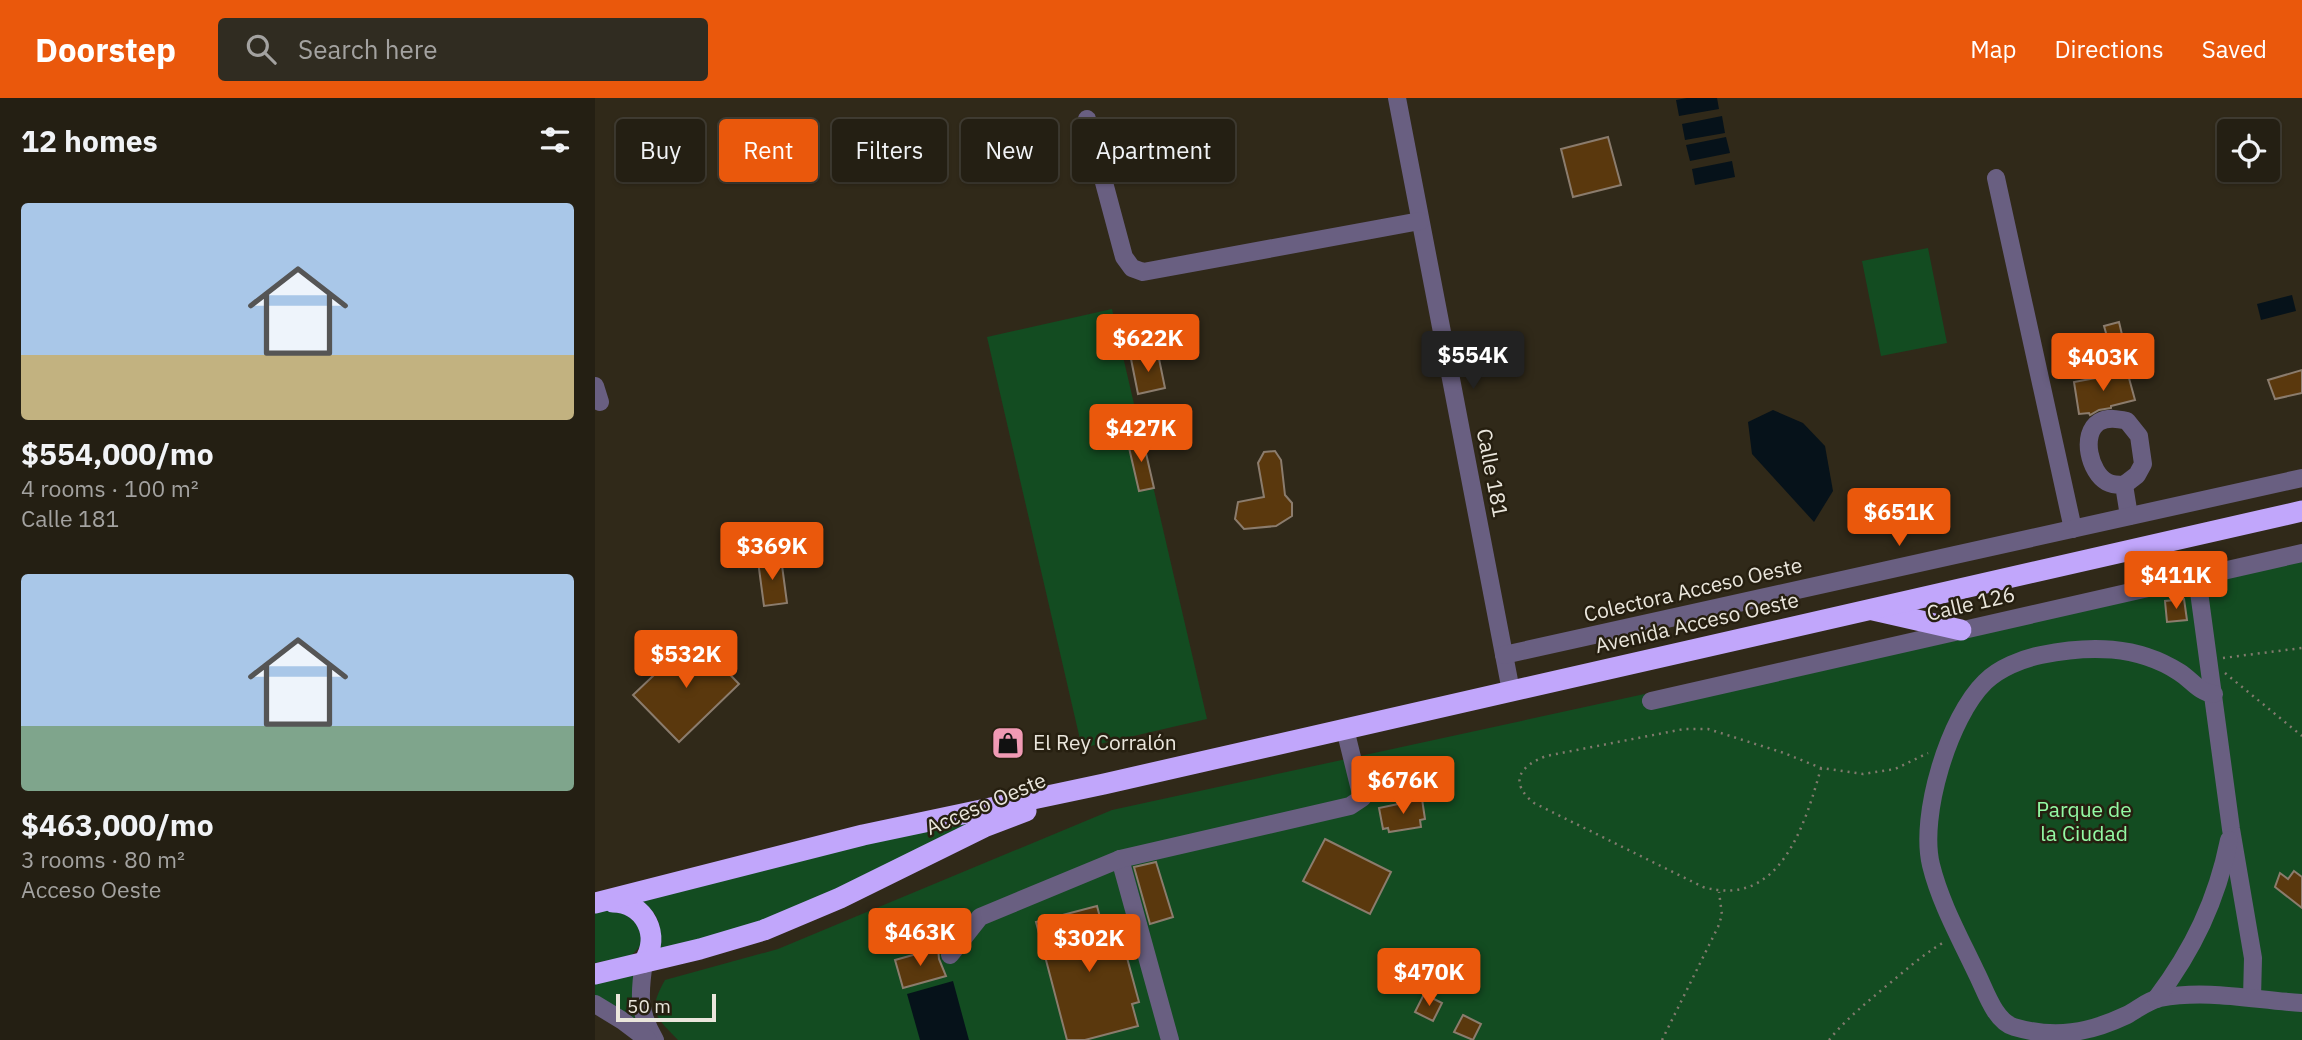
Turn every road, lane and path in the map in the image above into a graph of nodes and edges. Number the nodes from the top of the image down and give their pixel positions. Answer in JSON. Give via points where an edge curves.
{"nodes":[{"id":1,"x":1397,"y":98,"type":"edge"},
{"id":2,"x":1996,"y":178,"type":"dead end"},
{"id":3,"x":1104,"y":182,"type":"edge"},
{"id":4,"x":1420,"y":221,"type":"junction"},
{"id":5,"x":2302,"y":478,"type":"edge"},
{"id":6,"x":2124,"y":485,"type":"dead end"},
{"id":7,"x":2302,"y":511,"type":"edge"},
{"id":8,"x":2129,"y":516,"type":"junction"},
{"id":9,"x":2073,"y":529,"type":"junction"},
{"id":10,"x":2302,"y":553,"type":"edge"},
{"id":11,"x":2197,"y":577,"type":"junction"},
{"id":12,"x":1868,"y":609,"type":"junction"},
{"id":13,"x":1961,"y":629,"type":"junction"},
{"id":14,"x":2302,"y":648,"type":"edge"},
{"id":15,"x":1504,"y":655,"type":"junction"},
{"id":16,"x":2209,"y":660,"type":"junction"},
{"id":17,"x":1511,"y":691,"type":"junction"},
{"id":18,"x":2214,"y":694,"type":"junction"},
{"id":19,"x":1651,"y":701,"type":"dead end"},
{"id":20,"x":1345,"y":729,"type":"junction"},
{"id":21,"x":2302,"y":736,"type":"edge"},
{"id":22,"x":1950,"y":742,"type":"junction"},
{"id":23,"x":1821,"y":768,"type":"junction"},
{"id":24,"x":1104,"y":783,"type":"junction"},
{"id":25,"x":2231,"y":829,"type":"junction"},
{"id":26,"x":1120,"y":859,"type":"junction"},
{"id":27,"x":1719,"y":892,"type":"junction"},
{"id":28,"x":601,"y":903,"type":"edge"},
{"id":29,"x":1958,"y":935,"type":"junction"},
{"id":30,"x":950,"y":955,"type":"dead end"},
{"id":31,"x":644,"y":962,"type":"junction"},
{"id":32,"x":595,"y":974,"type":"edge"},
{"id":33,"x":2252,"y":998,"type":"junction"},
{"id":34,"x":2156,"y":999,"type":"junction"},
{"id":35,"x":2302,"y":1003,"type":"edge"},
{"id":36,"x":595,"y":1004,"type":"edge"},
{"id":37,"x":2302,"y":1015,"type":"edge"},
{"id":38,"x":648,"y":1040,"type":"edge"},
{"id":39,"x":655,"y":1040,"type":"edge"},
{"id":40,"x":1170,"y":1040,"type":"edge"},
{"id":41,"x":1662,"y":1040,"type":"edge"},
{"id":42,"x":1829,"y":1040,"type":"edge"}],
"edges":[{"from":1,"to":4,"type":"street","name":"Calle 181"},
{"from":2,"to":9,"type":"street"},
{"from":3,"to":4,"type":"street","via":[[1124,257],[1132,268],[1143,272]]},
{"from":4,"to":15,"type":"street","name":"Calle 181"},
{"from":5,"to":8,"type":"street","name":"Colectora Acceso Oeste"},
{"from":6,"to":8,"type":"street"},
{"from":7,"to":12,"type":"highway","name":"Avenida Acceso Oeste"},
{"from":8,"to":9,"type":"street","name":"Colectora Acceso Oeste"},
{"from":9,"to":15,"type":"street","name":"Colectora Acceso Oeste"},
{"from":10,"to":11,"type":"street","name":"Calle 126"},
{"from":11,"to":13,"type":"street","name":"Calle 126"},
{"from":11,"to":16,"type":"street"},
{"from":12,"to":13,"type":"highway"},
{"from":12,"to":17,"type":"highway","name":"Avenida Acceso Oeste"},
{"from":13,"to":19,"type":"street","name":"Calle 126"},
{"from":14,"to":16,"type":"path"},
{"from":15,"to":17,"type":"street","name":"Calle 181"},
{"from":16,"to":18,"type":"street"},
{"from":16,"to":21,"type":"path"},
{"from":17,"to":20,"type":"highway","name":"Avenida Acceso Oeste"},
{"from":18,"to":22,"type":"street","via":[[2133,651],[2097,648],[2042,655],[1987,679],[1967,705]]},
{"from":18,"to":25,"type":"street"},
{"from":20,"to":24,"type":"highway","name":"Avenida Acceso Oeste"},
{"from":20,"to":26,"type":"street","via":[[1361,799],[1350,806]]},
{"from":22,"to":23,"type":"path","via":[[1895,769],[1863,774]]},
{"from":22,"to":29,"type":"street","via":[[1930,805],[1929,850],[1936,883]]},
{"from":23,"to":27,"type":"path","via":[[1807,818],[1781,862],[1754,885]]},
{"from":23,"to":27,"type":"path","via":[[1708,729],[1684,729],[1546,756],[1522,770],[1519,783],[1524,796],[1534,803]]},
{"from":24,"to":28,"type":"highway","name":"Acceso Oeste","via":[[863,835]]},
{"from":24,"to":31,"type":"highway","name":"Acceso Oeste","via":[[984,827],[764,930]]},
{"from":25,"to":33,"type":"street","via":[[2253,958]]},
{"from":25,"to":34,"type":"street","via":[[2213,902],[2179,969]]},
{"from":26,"to":30,"type":"street","via":[[980,917]]},
{"from":26,"to":40,"type":"street"},
{"from":27,"to":41,"type":"path","via":[[1722,915],[1718,927]]},
{"from":28,"to":31,"type":"highway","via":[[624,903],[644,916],[652,939]]},
{"from":29,"to":34,"type":"street","via":[[1996,1012],[2012,1026],[2071,1034],[2101,1027]]},
{"from":29,"to":42,"type":"path","via":[[1928,951]]},
{"from":31,"to":32,"type":"highway","name":"Acceso Oeste"},
{"from":31,"to":39,"type":"street","via":[[641,1008]]},
{"from":33,"to":34,"type":"street","via":[[2204,994]]},
{"from":33,"to":35,"type":"street"},
{"from":33,"to":37,"type":"street"},
{"from":36,"to":38,"type":"street"}]}
